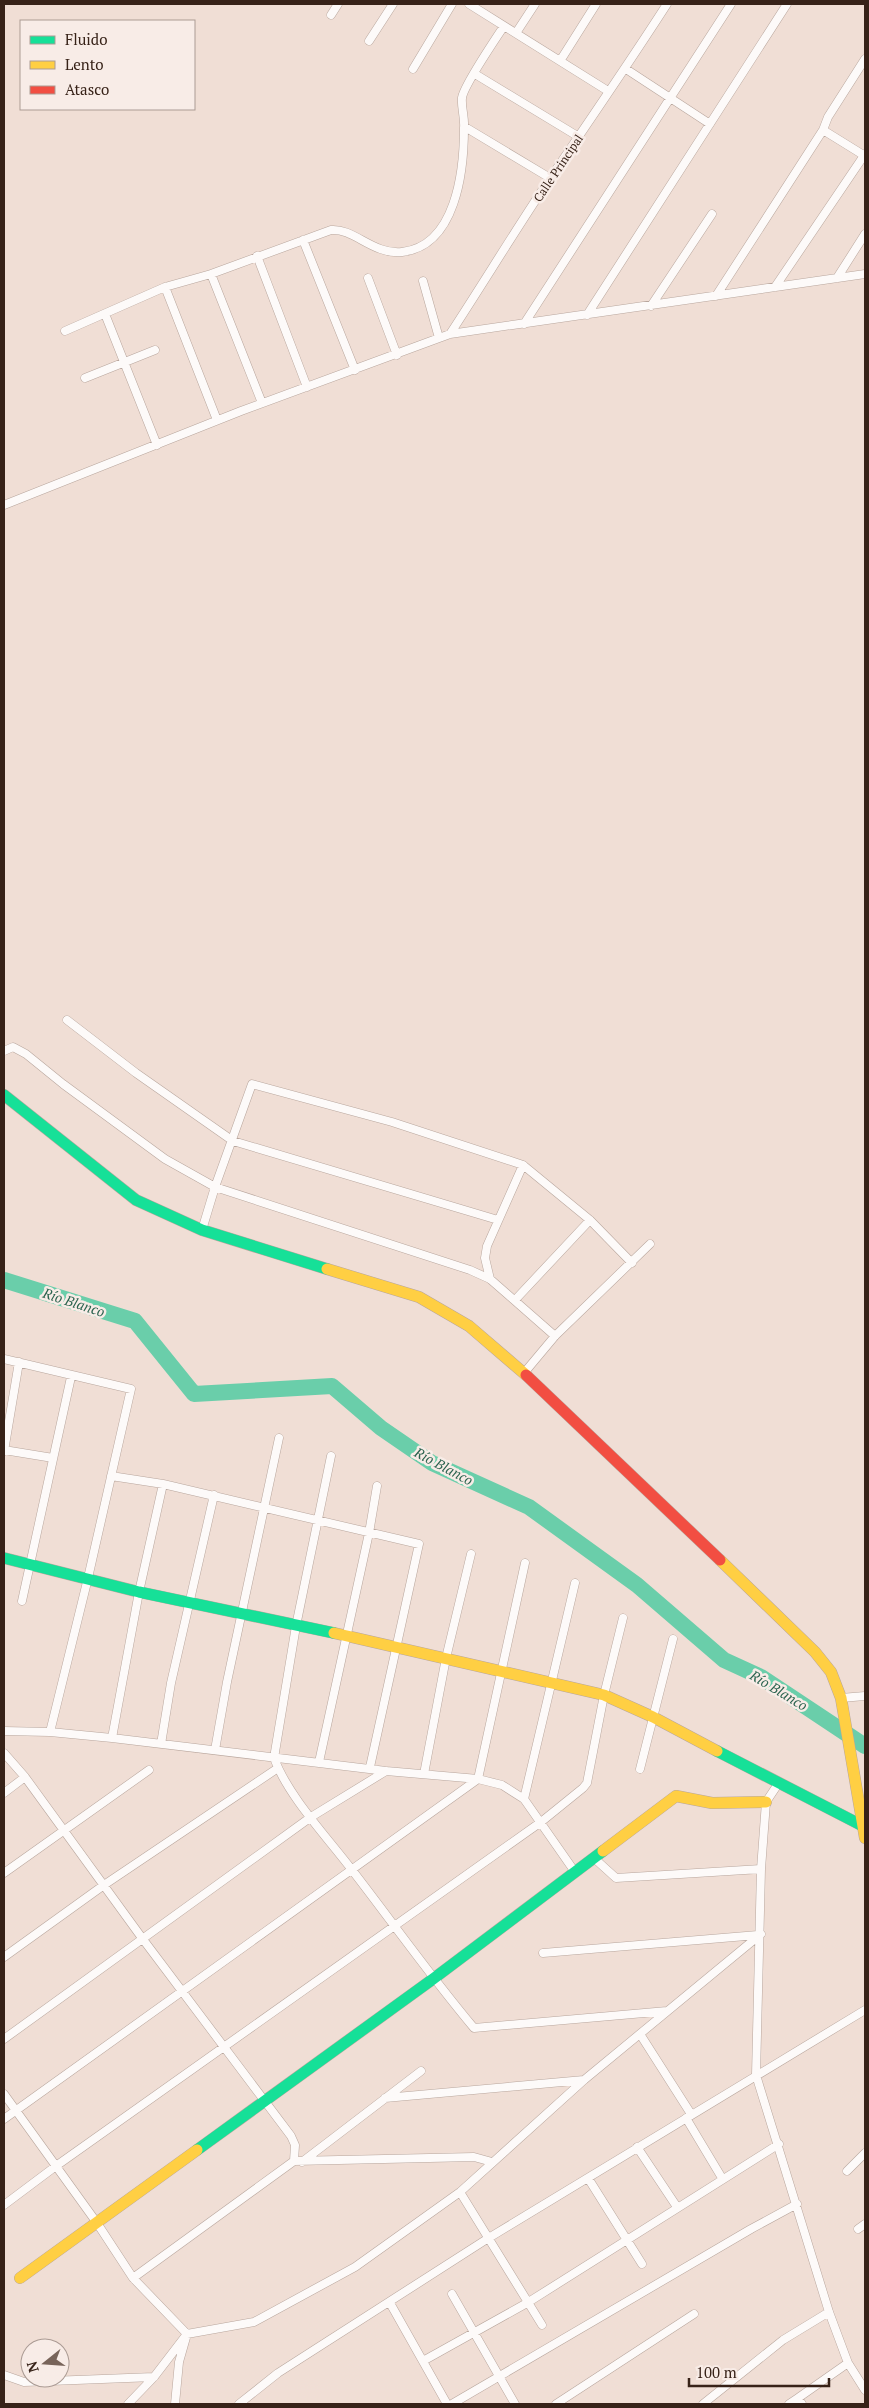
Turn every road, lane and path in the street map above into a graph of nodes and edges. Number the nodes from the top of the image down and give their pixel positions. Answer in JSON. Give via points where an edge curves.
{"nodes":[{"id":1,"x":338,"y":4,"type":"edge"},
{"id":2,"x":393,"y":4,"type":"edge"},
{"id":3,"x":452,"y":4,"type":"edge"},
{"id":4,"x":469,"y":4,"type":"edge"},
{"id":5,"x":535,"y":4,"type":"edge"},
{"id":6,"x":596,"y":4,"type":"edge"},
{"id":7,"x":666,"y":4,"type":"edge"},
{"id":8,"x":731,"y":4,"type":"edge"},
{"id":9,"x":787,"y":4,"type":"edge"},
{"id":10,"x":480,"y":7,"type":"edge"},
{"id":11,"x":331,"y":15,"type":"dead end"},
{"id":12,"x":504,"y":26,"type":"junction"},
{"id":13,"x":516,"y":33,"type":"junction"},
{"id":14,"x":368,"y":41,"type":"dead end"},
{"id":15,"x":865,"y":59,"type":"edge"},
{"id":16,"x":560,"y":61,"type":"junction"},
{"id":17,"x":626,"y":69,"type":"junction"},
{"id":18,"x":413,"y":70,"type":"dead end"},
{"id":19,"x":475,"y":74,"type":"junction"},
{"id":20,"x":608,"y":91,"type":"junction"},
{"id":21,"x":671,"y":98,"type":"junction"},
{"id":22,"x":710,"y":124,"type":"junction"},
{"id":23,"x":464,"y":127,"type":"junction"},
{"id":24,"x":823,"y":130,"type":"junction"},
{"id":25,"x":579,"y":137,"type":"junction"},
{"id":26,"x":865,"y":155,"type":"edge"},
{"id":27,"x":550,"y":178,"type":"junction"},
{"id":28,"x":712,"y":214,"type":"dead end"},
{"id":29,"x":865,"y":234,"type":"edge"},
{"id":30,"x":303,"y":240,"type":"junction"},
{"id":31,"x":256,"y":256,"type":"junction"},
{"id":32,"x":211,"y":274,"type":"junction"},
{"id":33,"x":865,"y":274,"type":"edge"},
{"id":34,"x":368,"y":278,"type":"dead end"},
{"id":35,"x":837,"y":278,"type":"junction"},
{"id":36,"x":423,"y":281,"type":"dead end"},
{"id":37,"x":165,"y":287,"type":"junction"},
{"id":38,"x":775,"y":288,"type":"junction"},
{"id":39,"x":716,"y":296,"type":"junction"},
{"id":40,"x":651,"y":306,"type":"junction"},
{"id":41,"x":105,"y":314,"type":"junction"},
{"id":42,"x":587,"y":315,"type":"junction"},
{"id":43,"x":524,"y":324,"type":"junction"},
{"id":44,"x":65,"y":331,"type":"dead end"},
{"id":45,"x":450,"y":334,"type":"junction"},
{"id":46,"x":439,"y":338,"type":"junction"},
{"id":47,"x":155,"y":350,"type":"dead end"},
{"id":48,"x":398,"y":355,"type":"junction"},
{"id":49,"x":124,"y":363,"type":"junction"},
{"id":50,"x":355,"y":370,"type":"junction"},
{"id":51,"x":85,"y":378,"type":"dead end"},
{"id":52,"x":307,"y":387,"type":"junction"},
{"id":53,"x":262,"y":403,"type":"junction"},
{"id":54,"x":217,"y":420,"type":"junction"},
{"id":55,"x":157,"y":445,"type":"junction"},
{"id":56,"x":4,"y":505,"type":"edge"},
{"id":57,"x":67,"y":1020,"type":"dead end"},
{"id":58,"x":4,"y":1051,"type":"edge"},
{"id":59,"x":4,"y":1095,"type":"edge"},
{"id":60,"x":233,"y":1141,"type":"junction"},
{"id":61,"x":524,"y":1165,"type":"junction"},
{"id":62,"x":215,"y":1186,"type":"junction"},
{"id":63,"x":498,"y":1220,"type":"junction"},
{"id":64,"x":590,"y":1220,"type":"junction"},
{"id":65,"x":202,"y":1230,"type":"junction"},
{"id":66,"x":650,"y":1244,"type":"dead end"},
{"id":67,"x":632,"y":1263,"type":"junction"},
{"id":68,"x":490,"y":1279,"type":"junction"},
{"id":69,"x":515,"y":1300,"type":"junction"},
{"id":70,"x":555,"y":1336,"type":"junction"},
{"id":71,"x":4,"y":1359,"type":"edge"},
{"id":72,"x":19,"y":1362,"type":"junction"},
{"id":73,"x":524,"y":1372,"type":"junction"},
{"id":74,"x":71,"y":1377,"type":"junction"},
{"id":75,"x":279,"y":1438,"type":"dead end"},
{"id":76,"x":4,"y":1451,"type":"edge"},
{"id":77,"x":331,"y":1456,"type":"dead end"},
{"id":78,"x":53,"y":1458,"type":"junction"},
{"id":79,"x":111,"y":1476,"type":"junction"},
{"id":80,"x":163,"y":1484,"type":"junction"},
{"id":81,"x":378,"y":1486,"type":"dead end"},
{"id":82,"x":214,"y":1495,"type":"junction"},
{"id":83,"x":265,"y":1507,"type":"junction"},
{"id":84,"x":318,"y":1521,"type":"junction"},
{"id":85,"x":370,"y":1533,"type":"junction"},
{"id":86,"x":471,"y":1554,"type":"dead end"},
{"id":87,"x":4,"y":1558,"type":"edge"},
{"id":88,"x":525,"y":1563,"type":"dead end"},
{"id":89,"x":28,"y":1565,"type":"junction"},
{"id":90,"x":88,"y":1578,"type":"junction"},
{"id":91,"x":575,"y":1583,"type":"dead end"},
{"id":92,"x":139,"y":1592,"type":"junction"},
{"id":93,"x":22,"y":1601,"type":"dead end"},
{"id":94,"x":190,"y":1603,"type":"junction"},
{"id":95,"x":241,"y":1613,"type":"junction"},
{"id":96,"x":623,"y":1618,"type":"dead end"},
{"id":97,"x":296,"y":1626,"type":"junction"},
{"id":98,"x":345,"y":1637,"type":"junction"},
{"id":99,"x":673,"y":1639,"type":"dead end"},
{"id":100,"x":395,"y":1646,"type":"junction"},
{"id":101,"x":446,"y":1658,"type":"junction"},
{"id":102,"x":500,"y":1670,"type":"junction"},
{"id":103,"x":552,"y":1682,"type":"junction"},
{"id":104,"x":604,"y":1695,"type":"junction"},
{"id":105,"x":865,"y":1696,"type":"edge"},
{"id":106,"x":841,"y":1698,"type":"junction"},
{"id":107,"x":653,"y":1717,"type":"junction"},
{"id":108,"x":4,"y":1731,"type":"edge"},
{"id":109,"x":50,"y":1732,"type":"junction"},
{"id":110,"x":112,"y":1738,"type":"junction"},
{"id":111,"x":160,"y":1744,"type":"junction"},
{"id":112,"x":215,"y":1750,"type":"junction"},
{"id":113,"x":4,"y":1754,"type":"edge"},
{"id":114,"x":274,"y":1758,"type":"junction"},
{"id":115,"x":319,"y":1762,"type":"junction"},
{"id":116,"x":370,"y":1767,"type":"junction"},
{"id":117,"x":278,"y":1768,"type":"junction"},
{"id":118,"x":640,"y":1769,"type":"dead end"},
{"id":119,"x":149,"y":1770,"type":"dead end"},
{"id":120,"x":386,"y":1771,"type":"junction"},
{"id":121,"x":424,"y":1774,"type":"junction"},
{"id":122,"x":25,"y":1777,"type":"junction"},
{"id":123,"x":478,"y":1779,"type":"junction"},
{"id":124,"x":778,"y":1784,"type":"junction"},
{"id":125,"x":4,"y":1793,"type":"edge"},
{"id":126,"x":524,"y":1798,"type":"junction"},
{"id":127,"x":766,"y":1802,"type":"junction"},
{"id":128,"x":310,"y":1817,"type":"junction"},
{"id":129,"x":541,"y":1822,"type":"junction"},
{"id":130,"x":863,"y":1826,"type":"junction"},
{"id":131,"x":64,"y":1831,"type":"junction"},
{"id":132,"x":865,"y":1838,"type":"edge"},
{"id":133,"x":595,"y":1859,"type":"junction"},
{"id":134,"x":761,"y":1869,"type":"junction"},
{"id":135,"x":353,"y":1871,"type":"junction"},
{"id":136,"x":575,"y":1872,"type":"junction"},
{"id":137,"x":4,"y":1873,"type":"edge"},
{"id":138,"x":104,"y":1885,"type":"junction"},
{"id":139,"x":394,"y":1927,"type":"junction"},
{"id":140,"x":759,"y":1934,"type":"junction"},
{"id":141,"x":142,"y":1938,"type":"junction"},
{"id":142,"x":542,"y":1953,"type":"dead end"},
{"id":143,"x":4,"y":1957,"type":"edge"},
{"id":144,"x":433,"y":1979,"type":"junction"},
{"id":145,"x":183,"y":1992,"type":"junction"},
{"id":146,"x":865,"y":2010,"type":"edge"},
{"id":147,"x":666,"y":2012,"type":"junction"},
{"id":148,"x":640,"y":2034,"type":"junction"},
{"id":149,"x":4,"y":2040,"type":"edge"},
{"id":150,"x":225,"y":2047,"type":"junction"},
{"id":151,"x":422,"y":2071,"type":"dead end"},
{"id":152,"x":756,"y":2075,"type":"junction"},
{"id":153,"x":584,"y":2080,"type":"junction"},
{"id":154,"x":4,"y":2094,"type":"edge"},
{"id":155,"x":384,"y":2098,"type":"junction"},
{"id":156,"x":265,"y":2100,"type":"junction"},
{"id":157,"x":16,"y":2110,"type":"junction"},
{"id":158,"x":689,"y":2116,"type":"junction"},
{"id":159,"x":4,"y":2119,"type":"edge"},
{"id":160,"x":779,"y":2144,"type":"junction"},
{"id":161,"x":637,"y":2147,"type":"junction"},
{"id":162,"x":865,"y":2153,"type":"edge"},
{"id":163,"x":298,"y":2161,"type":"junction"},
{"id":164,"x":492,"y":2162,"type":"junction"},
{"id":165,"x":56,"y":2166,"type":"junction"},
{"id":166,"x":847,"y":2171,"type":"dead end"},
{"id":167,"x":588,"y":2178,"type":"junction"},
{"id":168,"x":722,"y":2178,"type":"junction"},
{"id":169,"x":460,"y":2192,"type":"junction"},
{"id":170,"x":797,"y":2204,"type":"junction"},
{"id":171,"x":4,"y":2205,"type":"edge"},
{"id":172,"x":677,"y":2207,"type":"junction"},
{"id":173,"x":97,"y":2223,"type":"junction"},
{"id":174,"x":865,"y":2224,"type":"edge"},
{"id":175,"x":858,"y":2229,"type":"dead end"},
{"id":176,"x":487,"y":2239,"type":"junction"},
{"id":177,"x":626,"y":2241,"type":"junction"},
{"id":178,"x":642,"y":2264,"type":"dead end"},
{"id":179,"x":20,"y":2278,"type":"dead end"},
{"id":180,"x":133,"y":2278,"type":"junction"},
{"id":181,"x":452,"y":2294,"type":"dead end"},
{"id":182,"x":390,"y":2303,"type":"junction"},
{"id":183,"x":527,"y":2303,"type":"junction"},
{"id":184,"x":829,"y":2312,"type":"junction"},
{"id":185,"x":694,"y":2314,"type":"dead end"},
{"id":186,"x":542,"y":2325,"type":"dead end"},
{"id":187,"x":475,"y":2333,"type":"junction"},
{"id":188,"x":187,"y":2334,"type":"junction"},
{"id":189,"x":423,"y":2361,"type":"junction"},
{"id":190,"x":848,"y":2363,"type":"junction"},
{"id":191,"x":4,"y":2375,"type":"edge"},
{"id":192,"x":154,"y":2377,"type":"junction"},
{"id":193,"x":499,"y":2377,"type":"junction"},
{"id":194,"x":865,"y":2390,"type":"edge"},
{"id":195,"x":800,"y":2401,"type":"edge"},
{"id":196,"x":128,"y":2404,"type":"edge"},
{"id":197,"x":175,"y":2404,"type":"edge"},
{"id":198,"x":239,"y":2404,"type":"edge"},
{"id":199,"x":447,"y":2404,"type":"edge"},
{"id":200,"x":452,"y":2404,"type":"edge"},
{"id":201,"x":515,"y":2404,"type":"edge"},
{"id":202,"x":556,"y":2404,"type":"edge"},
{"id":203,"x":703,"y":2404,"type":"edge"},
{"id":204,"x":790,"y":2404,"type":"edge"}],
"edges":[{"from":1,"to":11,"type":"street"},
{"from":2,"to":14,"type":"street"},
{"from":3,"to":18,"type":"street"},
{"from":4,"to":10,"type":"street"},
{"from":5,"to":13,"type":"street"},
{"from":6,"to":16,"type":"street"},
{"from":7,"to":17,"type":"street","name":"Calle Principal"},
{"from":8,"to":21,"type":"street"},
{"from":9,"to":22,"type":"street"},
{"from":10,"to":12,"type":"street"},
{"from":12,"to":13,"type":"street"},
{"from":12,"to":19,"type":"street"},
{"from":13,"to":16,"type":"street"},
{"from":15,"to":24,"type":"street"},
{"from":16,"to":20,"type":"street"},
{"from":17,"to":20,"type":"street","name":"Calle Principal"},
{"from":17,"to":21,"type":"street"},
{"from":19,"to":23,"type":"street","via":[[462,97]]},
{"from":19,"to":25,"type":"street"},
{"from":20,"to":25,"type":"street","name":"Calle Principal"},
{"from":21,"to":22,"type":"street"},
{"from":21,"to":43,"type":"street"},
{"from":22,"to":42,"type":"street"},
{"from":23,"to":27,"type":"street"},
{"from":23,"to":30,"type":"street","via":[[461,169],[454,201],[445,222],[427,244],[415,250],[382,250],[361,242],[342,229]]},
{"from":24,"to":26,"type":"street"},
{"from":24,"to":39,"type":"street"},
{"from":25,"to":27,"type":"street","name":"Calle Principal"},
{"from":26,"to":38,"type":"street"},
{"from":27,"to":45,"type":"street","name":"Calle Principal"},
{"from":28,"to":40,"type":"street"},
{"from":29,"to":35,"type":"street"},
{"from":30,"to":31,"type":"street"},
{"from":30,"to":50,"type":"street"},
{"from":31,"to":32,"type":"street"},
{"from":31,"to":52,"type":"street"},
{"from":32,"to":37,"type":"street"},
{"from":32,"to":53,"type":"street"},
{"from":33,"to":35,"type":"street"},
{"from":34,"to":48,"type":"street"},
{"from":35,"to":38,"type":"street"},
{"from":36,"to":46,"type":"street"},
{"from":37,"to":41,"type":"street"},
{"from":37,"to":54,"type":"street"},
{"from":38,"to":39,"type":"street"},
{"from":39,"to":40,"type":"street"},
{"from":40,"to":42,"type":"street"},
{"from":41,"to":44,"type":"street"},
{"from":41,"to":49,"type":"street"},
{"from":42,"to":43,"type":"street"},
{"from":43,"to":45,"type":"street"},
{"from":45,"to":46,"type":"street"},
{"from":46,"to":48,"type":"street"},
{"from":47,"to":49,"type":"street"},
{"from":48,"to":50,"type":"street"},
{"from":49,"to":51,"type":"street"},
{"from":49,"to":55,"type":"street"},
{"from":50,"to":52,"type":"street"},
{"from":52,"to":53,"type":"street"},
{"from":53,"to":54,"type":"street"},
{"from":54,"to":55,"type":"street"},
{"from":55,"to":56,"type":"street"},
{"from":57,"to":60,"type":"street"},
{"from":58,"to":62,"type":"street","via":[[13,1047],[26,1054],[165,1159]]},
{"from":59,"to":65,"type":"street","via":[[136,1200]]},
{"from":60,"to":61,"type":"street","via":[[252,1084],[392,1122]]},
{"from":60,"to":62,"type":"street"},
{"from":60,"to":63,"type":"street"},
{"from":61,"to":63,"type":"street"},
{"from":61,"to":64,"type":"street"},
{"from":62,"to":65,"type":"street"},
{"from":62,"to":68,"type":"street"},
{"from":63,"to":68,"type":"street","via":[[485,1258]]},
{"from":64,"to":67,"type":"street"},
{"from":64,"to":69,"type":"street"},
{"from":65,"to":73,"type":"street","via":[[420,1296],[469,1326]]},
{"from":66,"to":67,"type":"street"},
{"from":67,"to":70,"type":"street"},
{"from":68,"to":69,"type":"street"},
{"from":69,"to":70,"type":"street"},
{"from":70,"to":73,"type":"street"},
{"from":71,"to":72,"type":"street"},
{"from":72,"to":74,"type":"street"},
{"from":72,"to":76,"type":"street"},
{"from":73,"to":106,"type":"street","via":[[815,1652],[831,1672]]},
{"from":74,"to":78,"type":"street"},
{"from":74,"to":79,"type":"street","via":[[131,1389]]},
{"from":75,"to":83,"type":"street"},
{"from":76,"to":78,"type":"street"},
{"from":77,"to":84,"type":"street"},
{"from":78,"to":89,"type":"street"},
{"from":79,"to":80,"type":"street"},
{"from":79,"to":90,"type":"street"},
{"from":80,"to":82,"type":"street"},
{"from":80,"to":92,"type":"street"},
{"from":81,"to":85,"type":"street"},
{"from":82,"to":83,"type":"street"},
{"from":82,"to":94,"type":"street"},
{"from":83,"to":84,"type":"street"},
{"from":83,"to":95,"type":"street"},
{"from":84,"to":85,"type":"street"},
{"from":84,"to":97,"type":"street"},
{"from":85,"to":98,"type":"street"},
{"from":85,"to":100,"type":"street","via":[[419,1544]]},
{"from":86,"to":101,"type":"street"},
{"from":87,"to":89,"type":"street"},
{"from":88,"to":102,"type":"street"},
{"from":89,"to":90,"type":"street"},
{"from":89,"to":93,"type":"street"},
{"from":90,"to":92,"type":"street"},
{"from":90,"to":109,"type":"street"},
{"from":91,"to":103,"type":"street"},
{"from":92,"to":94,"type":"street"},
{"from":92,"to":110,"type":"street"},
{"from":94,"to":95,"type":"street"},
{"from":94,"to":111,"type":"street"},
{"from":95,"to":97,"type":"street"},
{"from":95,"to":112,"type":"street"},
{"from":96,"to":104,"type":"street"},
{"from":97,"to":98,"type":"street"},
{"from":97,"to":114,"type":"street"},
{"from":98,"to":100,"type":"street"},
{"from":98,"to":115,"type":"street"},
{"from":99,"to":107,"type":"street"},
{"from":100,"to":101,"type":"street"},
{"from":100,"to":116,"type":"street"},
{"from":101,"to":102,"type":"street"},
{"from":101,"to":121,"type":"street"},
{"from":102,"to":103,"type":"street"},
{"from":102,"to":123,"type":"street"},
{"from":103,"to":104,"type":"street"},
{"from":103,"to":126,"type":"street"},
{"from":104,"to":107,"type":"street"},
{"from":104,"to":129,"type":"street","via":[[586,1783]]},
{"from":105,"to":106,"type":"street"},
{"from":106,"to":130,"type":"street"},
{"from":107,"to":118,"type":"street"},
{"from":107,"to":124,"type":"street"},
{"from":108,"to":109,"type":"street"},
{"from":109,"to":110,"type":"street"},
{"from":110,"to":111,"type":"street"},
{"from":111,"to":112,"type":"street"},
{"from":112,"to":114,"type":"street"},
{"from":113,"to":122,"type":"street"},
{"from":114,"to":115,"type":"street"},
{"from":114,"to":117,"type":"street"},
{"from":115,"to":116,"type":"street"},
{"from":116,"to":120,"type":"street"},
{"from":117,"to":128,"type":"street"},
{"from":117,"to":138,"type":"street"},
{"from":119,"to":131,"type":"street"},
{"from":120,"to":121,"type":"street"},
{"from":120,"to":128,"type":"street"},
{"from":121,"to":123,"type":"street"},
{"from":122,"to":125,"type":"street"},
{"from":122,"to":131,"type":"street"},
{"from":123,"to":126,"type":"street","via":[[502,1785]]},
{"from":123,"to":135,"type":"street"},
{"from":124,"to":127,"type":"street"},
{"from":124,"to":130,"type":"street"},
{"from":126,"to":129,"type":"street"},
{"from":127,"to":133,"type":"street","via":[[712,1802],[676,1796]]},
{"from":127,"to":134,"type":"street"},
{"from":128,"to":135,"type":"street"},
{"from":128,"to":141,"type":"street"},
{"from":129,"to":136,"type":"street"},
{"from":129,"to":139,"type":"street"},
{"from":130,"to":132,"type":"street"},
{"from":131,"to":137,"type":"street"},
{"from":131,"to":138,"type":"street"},
{"from":133,"to":134,"type":"street","via":[[616,1878]]},
{"from":133,"to":136,"type":"street"},
{"from":134,"to":140,"type":"street"},
{"from":135,"to":139,"type":"street"},
{"from":135,"to":145,"type":"street"},
{"from":136,"to":144,"type":"street"},
{"from":138,"to":141,"type":"street"},
{"from":138,"to":143,"type":"street"},
{"from":139,"to":144,"type":"street"},
{"from":139,"to":150,"type":"street"},
{"from":140,"to":142,"type":"street"},
{"from":140,"to":147,"type":"street"},
{"from":140,"to":152,"type":"street"},
{"from":141,"to":145,"type":"street"},
{"from":141,"to":149,"type":"street"},
{"from":144,"to":147,"type":"street","via":[[474,2028]]},
{"from":144,"to":156,"type":"street"},
{"from":145,"to":150,"type":"street"},
{"from":145,"to":157,"type":"street"},
{"from":146,"to":152,"type":"street"},
{"from":147,"to":148,"type":"street"},
{"from":148,"to":153,"type":"street"},
{"from":148,"to":158,"type":"street"},
{"from":150,"to":156,"type":"street"},
{"from":150,"to":165,"type":"street"},
{"from":151,"to":155,"type":"street"},
{"from":152,"to":158,"type":"street"},
{"from":152,"to":160,"type":"street"},
{"from":153,"to":155,"type":"street"},
{"from":153,"to":164,"type":"street"},
{"from":154,"to":157,"type":"street"},
{"from":155,"to":163,"type":"street"},
{"from":156,"to":163,"type":"street","via":[[291,2136]]},
{"from":156,"to":173,"type":"street"},
{"from":157,"to":159,"type":"street"},
{"from":157,"to":165,"type":"street"},
{"from":158,"to":161,"type":"street"},
{"from":158,"to":168,"type":"street"},
{"from":160,"to":168,"type":"street"},
{"from":160,"to":170,"type":"street"},
{"from":161,"to":167,"type":"street"},
{"from":161,"to":172,"type":"street"},
{"from":162,"to":166,"type":"street"},
{"from":163,"to":164,"type":"street","via":[[474,2157]]},
{"from":163,"to":180,"type":"street"},
{"from":164,"to":169,"type":"street"},
{"from":165,"to":171,"type":"street"},
{"from":165,"to":173,"type":"street"},
{"from":167,"to":176,"type":"street"},
{"from":167,"to":177,"type":"street"},
{"from":168,"to":172,"type":"street"},
{"from":169,"to":176,"type":"street"},
{"from":169,"to":188,"type":"street","via":[[354,2267],[254,2322]]},
{"from":170,"to":184,"type":"street"},
{"from":170,"to":193,"type":"street"},
{"from":172,"to":177,"type":"street"},
{"from":173,"to":179,"type":"street"},
{"from":173,"to":180,"type":"street"},
{"from":174,"to":175,"type":"street"},
{"from":176,"to":182,"type":"street"},
{"from":176,"to":183,"type":"street"},
{"from":177,"to":178,"type":"street"},
{"from":177,"to":183,"type":"street"},
{"from":180,"to":188,"type":"street"},
{"from":181,"to":187,"type":"street"},
{"from":182,"to":189,"type":"street"},
{"from":182,"to":198,"type":"street","via":[[278,2374]]},
{"from":183,"to":186,"type":"street"},
{"from":183,"to":187,"type":"street"},
{"from":184,"to":190,"type":"street"},
{"from":184,"to":203,"type":"street","via":[[783,2340]]},
{"from":185,"to":202,"type":"street"},
{"from":187,"to":189,"type":"street"},
{"from":187,"to":193,"type":"street"},
{"from":188,"to":192,"type":"street"},
{"from":188,"to":197,"type":"street","via":[[179,2362]]},
{"from":189,"to":199,"type":"street"},
{"from":190,"to":194,"type":"street"},
{"from":190,"to":195,"type":"street"},
{"from":191,"to":192,"type":"street","via":[[24,2382]]},
{"from":192,"to":196,"type":"street"},
{"from":193,"to":200,"type":"street"},
{"from":193,"to":201,"type":"street"},
{"from":195,"to":204,"type":"street"}]}
